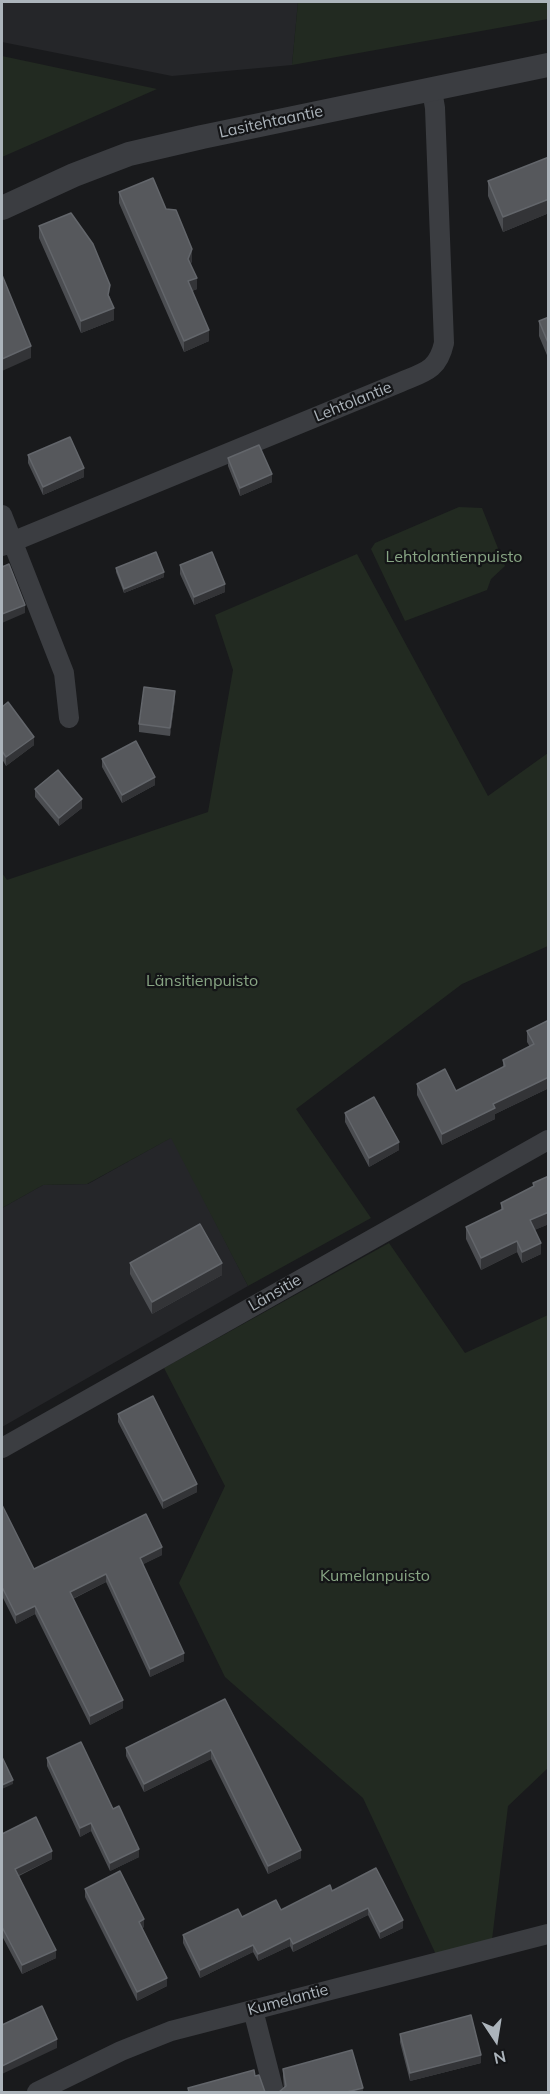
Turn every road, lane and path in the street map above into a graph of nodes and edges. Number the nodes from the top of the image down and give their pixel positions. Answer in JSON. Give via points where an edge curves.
{"nodes":[{"id":1,"x":549,"y":65,"type":"edge"},
{"id":2,"x":432,"y":90,"type":"junction"},
{"id":3,"x":2,"y":207,"type":"edge"},
{"id":4,"x":2,"y":515,"type":"edge"},
{"id":5,"x":7,"y":544,"type":"edge"},
{"id":6,"x":69,"y":718,"type":"dead end"},
{"id":7,"x":549,"y":1140,"type":"edge"},
{"id":8,"x":2,"y":1448,"type":"edge"},
{"id":9,"x":549,"y":1934,"type":"edge"},
{"id":10,"x":253,"y":2010,"type":"junction"},
{"id":11,"x":37,"y":2092,"type":"edge"},
{"id":12,"x":274,"y":2092,"type":"edge"}],
"edges":[{"from":1,"to":2,"type":"street","name":"Lasitehtaantie"},
{"from":2,"to":3,"type":"street","name":"Lasitehtaantie","via":[[129,154]]},
{"from":2,"to":5,"type":"street","name":"Lehtolantie","via":[[444,343],[441,358],[434,366]]},
{"from":4,"to":5,"type":"street"},
{"from":5,"to":6,"type":"street","via":[[64,673]]},
{"from":7,"to":8,"type":"street","name":"Länsitie"},
{"from":9,"to":10,"type":"street","name":"Kumelantie"},
{"from":10,"to":11,"type":"street","name":"Kumelantie","via":[[171,2031]]},
{"from":10,"to":12,"type":"street"}]}
